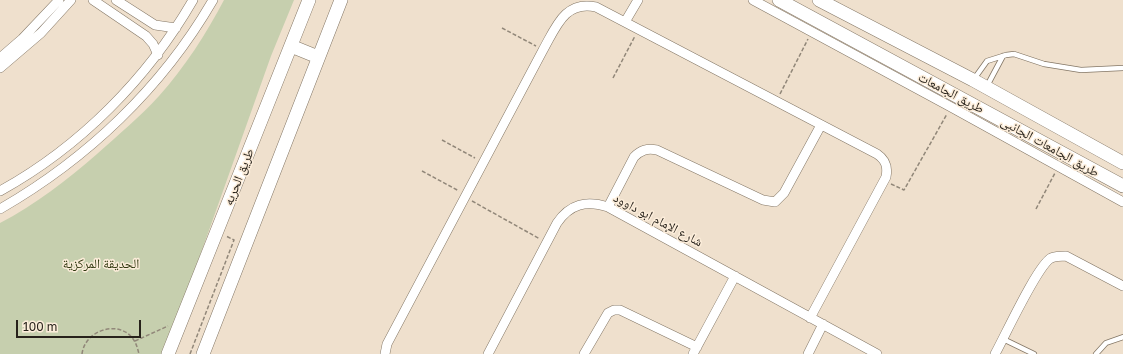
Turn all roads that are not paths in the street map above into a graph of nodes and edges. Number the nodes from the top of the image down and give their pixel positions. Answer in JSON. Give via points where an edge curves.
{"nodes":[{"id":1,"x":58,"y":0,"type":"edge"},
{"id":2,"x":71,"y":0,"type":"edge"},
{"id":3,"x":93,"y":0,"type":"edge"},
{"id":4,"x":116,"y":0,"type":"edge"},
{"id":5,"x":193,"y":0,"type":"edge"},
{"id":6,"x":213,"y":0,"type":"edge"},
{"id":7,"x":310,"y":0,"type":"edge"},
{"id":8,"x":341,"y":0,"type":"edge"},
{"id":9,"x":638,"y":0,"type":"edge"},
{"id":10,"x":753,"y":0,"type":"edge"},
{"id":11,"x":779,"y":0,"type":"edge"},
{"id":12,"x":819,"y":0,"type":"edge"},
{"id":13,"x":625,"y":22,"type":"junction"},
{"id":14,"x":176,"y":28,"type":"junction"},
{"id":15,"x":291,"y":46,"type":"junction"},
{"id":16,"x":158,"y":55,"type":"junction"},
{"id":17,"x":1003,"y":56,"type":"junction"},
{"id":18,"x":6,"y":57,"type":"edge"},
{"id":19,"x":318,"y":57,"type":"junction"},
{"id":20,"x":0,"y":68,"type":"edge"},
{"id":21,"x":1123,"y":68,"type":"edge"},
{"id":22,"x":973,"y":80,"type":"junction"},
{"id":23,"x":986,"y":88,"type":"junction"},
{"id":24,"x":956,"y":103,"type":"junction"},
{"id":25,"x":821,"y":125,"type":"junction"},
{"id":26,"x":1123,"y":163,"type":"edge"},
{"id":27,"x":1123,"y":186,"type":"edge"},
{"id":28,"x":0,"y":191,"type":"edge"},
{"id":29,"x":1123,"y":202,"type":"edge"},
{"id":30,"x":608,"y":207,"type":"junction"},
{"id":31,"x":0,"y":210,"type":"edge"},
{"id":32,"x":735,"y":276,"type":"junction"},
{"id":33,"x":1123,"y":286,"type":"edge"},
{"id":34,"x":810,"y":318,"type":"junction"},
{"id":35,"x":823,"y":324,"type":"junction"},
{"id":36,"x":1123,"y":337,"type":"edge"},
{"id":37,"x":1003,"y":339,"type":"junction"},
{"id":38,"x":695,"y":350,"type":"edge"},
{"id":39,"x":168,"y":354,"type":"edge"},
{"id":40,"x":203,"y":354,"type":"edge"},
{"id":41,"x":385,"y":354,"type":"edge"},
{"id":42,"x":488,"y":354,"type":"edge"},
{"id":43,"x":584,"y":354,"type":"edge"},
{"id":44,"x":808,"y":354,"type":"edge"},
{"id":45,"x":877,"y":354,"type":"edge"},
{"id":46,"x":995,"y":354,"type":"edge"},
{"id":47,"x":1034,"y":354,"type":"edge"},
{"id":48,"x":1096,"y":354,"type":"edge"}],
"edges":[{"from":1,"to":18,"type":"street"},
{"from":2,"to":18,"type":"street","via":[[41,33]]},
{"from":3,"to":16,"type":"street","via":[[146,36]]},
{"from":4,"to":14,"type":"street","via":[[155,25]]},
{"from":5,"to":14,"type":"street"},
{"from":6,"to":31,"type":"street","via":[[176,55],[124,114],[65,167]]},
{"from":7,"to":15,"type":"main road","name":"طريق الحريه"},
{"from":8,"to":19,"type":"main road"},
{"from":9,"to":13,"type":"street"},
{"from":10,"to":24,"type":"street","name":"طريق الجامعات الجانبى"},
{"from":11,"to":24,"type":"main road","name":"طريق الجامعات"},
{"from":12,"to":22,"type":"main road","name":"طريق الجامعات"},
{"from":13,"to":25,"type":"street"},
{"from":13,"to":41,"type":"street","via":[[596,7],[579,5],[565,14],[543,50],[386,344]]},
{"from":14,"to":16,"type":"street"},
{"from":15,"to":19,"type":"main road"},
{"from":15,"to":39,"type":"main road","name":"طريق الحريه"},
{"from":16,"to":28,"type":"street","via":[[92,125],[52,158]]},
{"from":17,"to":21,"type":"lane","via":[[1014,54],[1044,64],[1081,70]]},
{"from":17,"to":22,"type":"lane","via":[[992,58],[983,64]]},
{"from":17,"to":23,"type":"lane"},
{"from":18,"to":20,"type":"street"},
{"from":19,"to":40,"type":"main road"},
{"from":22,"to":23,"type":"main road","name":"طريق الجامعات"},
{"from":22,"to":24,"type":"main road"},
{"from":23,"to":26,"type":"main road","name":"طريق الجامعات"},
{"from":24,"to":27,"type":"main road","name":"طريق الجامعات"},
{"from":24,"to":29,"type":"street","name":"طريق الجامعات الجانبى"},
{"from":25,"to":30,"type":"street","via":[[784,193],[775,202],[763,200],[651,149],[644,150],[634,157]]},
{"from":25,"to":34,"type":"street","via":[[881,157],[887,166],[884,181]]},
{"from":30,"to":32,"type":"street","name":"شارع الإمام ابو داوود"},
{"from":30,"to":42,"type":"street","name":"شارع الإمام ابو داوود","via":[[597,203],[585,203],[564,214]]},
{"from":32,"to":34,"type":"street","name":"شارع الإمام ابو داوود"},
{"from":32,"to":38,"type":"street"},
{"from":33,"to":37,"type":"street","via":[[1066,256],[1056,256],[1050,259],[1038,274]]},
{"from":34,"to":35,"type":"street","name":"شارع الإمام ابو داوود"},
{"from":35,"to":44,"type":"street"},
{"from":35,"to":45,"type":"street","name":"شارع الإمام ابو داوود"},
{"from":36,"to":48,"type":"lane","via":[[1106,343]]},
{"from":37,"to":46,"type":"street"},
{"from":37,"to":47,"type":"lane"},
{"from":38,"to":43,"type":"street","via":[[626,311],[614,310],[608,313]]}]}
